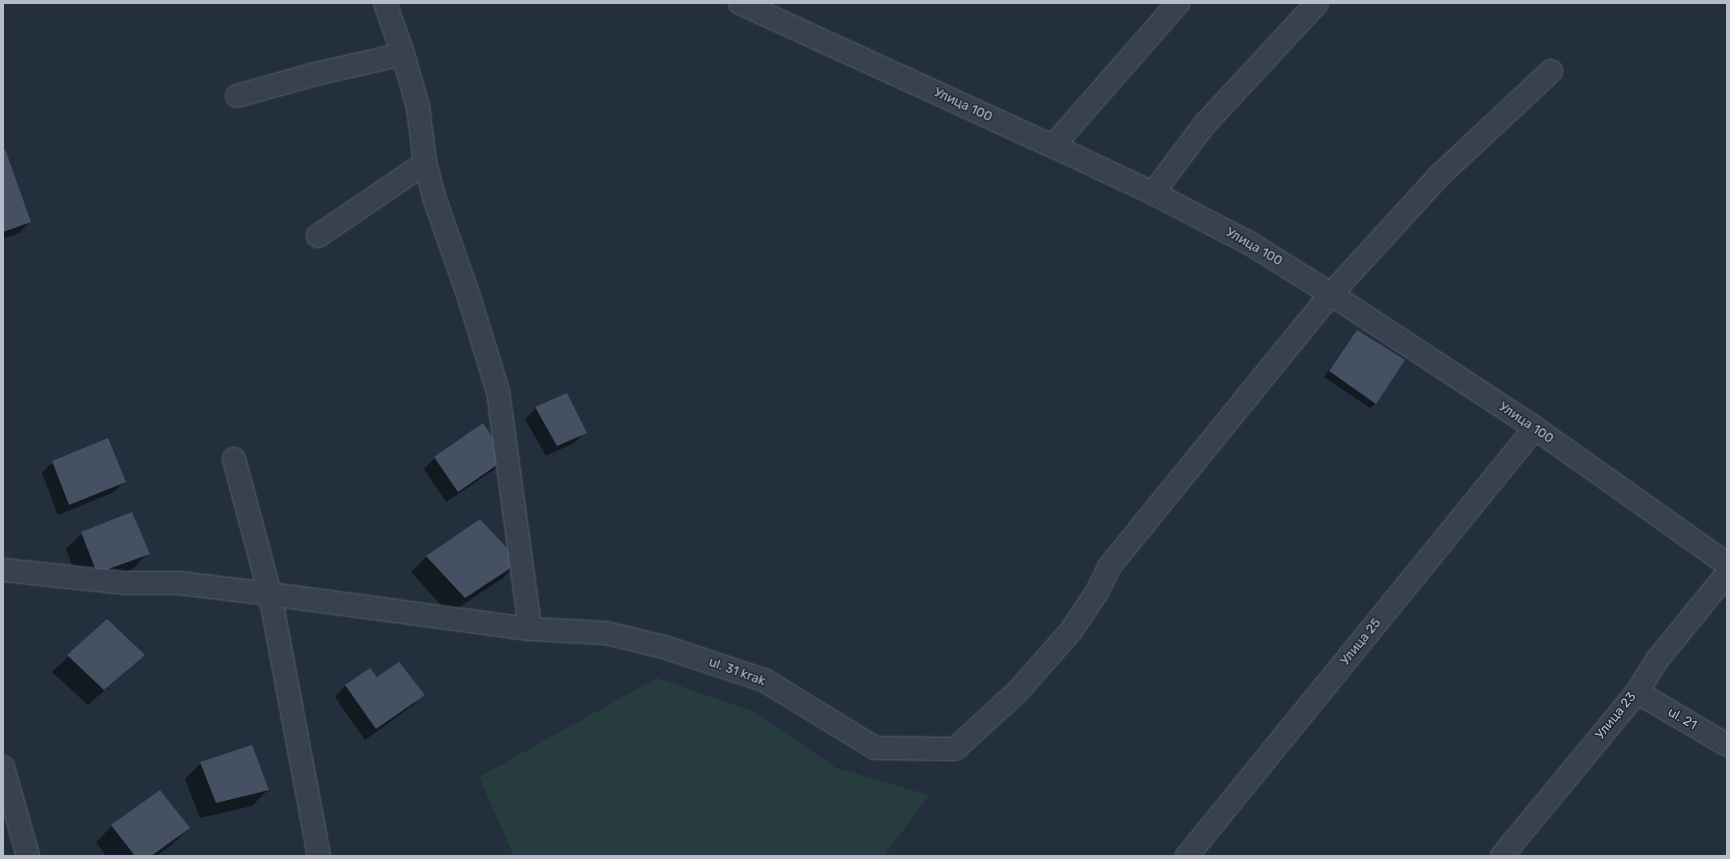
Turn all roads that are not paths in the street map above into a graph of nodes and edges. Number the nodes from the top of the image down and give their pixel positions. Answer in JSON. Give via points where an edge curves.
{"nodes":[{"id":1,"x":385,"y":3,"type":"edge"},
{"id":2,"x":1178,"y":3,"type":"edge"},
{"id":3,"x":1317,"y":3,"type":"edge"},
{"id":4,"x":746,"y":4,"type":"edge"},
{"id":5,"x":403,"y":54,"type":"junction"},
{"id":6,"x":1551,"y":71,"type":"dead end"},
{"id":7,"x":237,"y":96,"type":"dead end"},
{"id":8,"x":1052,"y":146,"type":"junction"},
{"id":9,"x":425,"y":163,"type":"junction"},
{"id":10,"x":1153,"y":193,"type":"junction"},
{"id":11,"x":318,"y":236,"type":"dead end"},
{"id":12,"x":1331,"y":294,"type":"junction"},
{"id":13,"x":1535,"y":428,"type":"junction"},
{"id":14,"x":234,"y":459,"type":"dead end"},
{"id":15,"x":1727,"y":564,"type":"edge"},
{"id":16,"x":3,"y":570,"type":"edge"},
{"id":17,"x":1727,"y":574,"type":"edge"},
{"id":18,"x":270,"y":594,"type":"junction"},
{"id":19,"x":530,"y":629,"type":"junction"},
{"id":20,"x":1637,"y":692,"type":"junction"},
{"id":21,"x":1727,"y":745,"type":"edge"},
{"id":22,"x":3,"y":767,"type":"edge"},
{"id":23,"x":28,"y":856,"type":"edge"},
{"id":24,"x":319,"y":856,"type":"edge"},
{"id":25,"x":1187,"y":856,"type":"edge"},
{"id":26,"x":1502,"y":856,"type":"edge"}],
"edges":[{"from":1,"to":5,"type":"street"},
{"from":2,"to":8,"type":"street"},
{"from":3,"to":10,"type":"street","via":[[1204,125]]},
{"from":4,"to":8,"type":"street","name":"Улица 100"},
{"from":5,"to":7,"type":"street"},
{"from":5,"to":9,"type":"street","via":[[418,107]]},
{"from":6,"to":12,"type":"street","via":[[1440,175]]},
{"from":8,"to":10,"type":"street","name":"Улица 100"},
{"from":9,"to":11,"type":"street"},
{"from":9,"to":19,"type":"street","via":[[498,391]]},
{"from":10,"to":12,"type":"street","name":"Улица 100","via":[[1249,243]]},
{"from":12,"to":13,"type":"street","name":"Улица 100"},
{"from":12,"to":19,"type":"street","name":"ul. 31 krak","via":[[1109,567],[1097,592],[1071,631],[1018,691],[955,750],[875,748],[764,680],[664,647],[606,633]]},
{"from":13,"to":15,"type":"street","name":"Улица 100"},
{"from":13,"to":25,"type":"street","name":"Улица 25"},
{"from":14,"to":18,"type":"street"},
{"from":16,"to":18,"type":"street","name":"ul. 31 krak","via":[[127,583],[179,583]]},
{"from":17,"to":20,"type":"street","name":"Улица 23","via":[[1657,660]]},
{"from":18,"to":19,"type":"street","name":"ul. 31 krak"},
{"from":18,"to":24,"type":"street"},
{"from":20,"to":21,"type":"street","name":"ul. 21"},
{"from":20,"to":26,"type":"street","name":"Улица 23"},
{"from":22,"to":23,"type":"street"}]}
